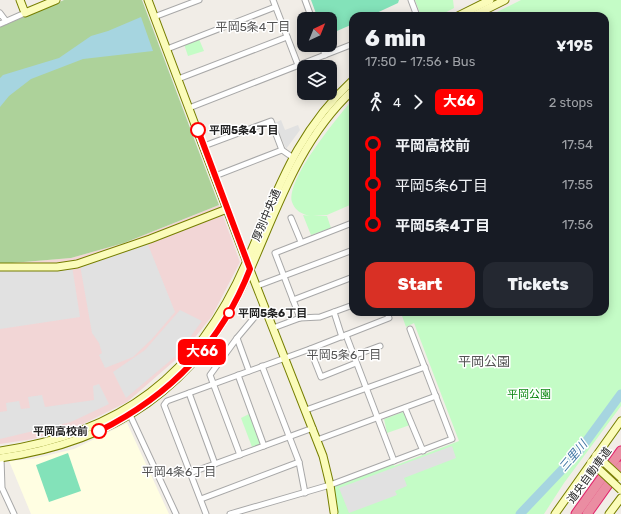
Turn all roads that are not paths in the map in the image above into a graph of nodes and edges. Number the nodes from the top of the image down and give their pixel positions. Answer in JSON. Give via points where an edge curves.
{"nodes":[{"id":1,"x":20,"y":0,"type":"edge"},
{"id":2,"x":56,"y":0,"type":"edge"},
{"id":3,"x":148,"y":0,"type":"edge"},
{"id":4,"x":199,"y":0,"type":"edge"},
{"id":5,"x":273,"y":0,"type":"edge"},
{"id":6,"x":305,"y":0,"type":"edge"},
{"id":7,"x":411,"y":0,"type":"edge"},
{"id":8,"x":490,"y":0,"type":"edge"},
{"id":9,"x":505,"y":0,"type":"edge"},
{"id":10,"x":276,"y":7,"type":"junction"},
{"id":11,"x":309,"y":12,"type":"edge"},
{"id":12,"x":414,"y":12,"type":"edge"},
{"id":13,"x":466,"y":12,"type":"edge"},
{"id":14,"x":481,"y":12,"type":"edge"},
{"id":15,"x":0,"y":13,"type":"edge"},
{"id":16,"x":25,"y":13,"type":"junction"},
{"id":17,"x":154,"y":17,"type":"junction"},
{"id":18,"x":6,"y":21,"type":"junction"},
{"id":19,"x":0,"y":24,"type":"edge"},
{"id":20,"x":287,"y":36,"type":"junction"},
{"id":21,"x":349,"y":46,"type":"edge"},
{"id":22,"x":167,"y":49,"type":"junction"},
{"id":23,"x":324,"y":52,"type":"edge"},
{"id":24,"x":325,"y":55,"type":"junction"},
{"id":25,"x":312,"y":60,"type":"edge"},
{"id":26,"x":297,"y":62,"type":"edge"},
{"id":27,"x":297,"y":65,"type":"edge"},
{"id":28,"x":178,"y":79,"type":"junction"},
{"id":29,"x":349,"y":84,"type":"edge"},
{"id":30,"x":349,"y":94,"type":"edge"},
{"id":31,"x":189,"y":108,"type":"junction"},
{"id":32,"x":204,"y":146,"type":"junction"},
{"id":33,"x":282,"y":150,"type":"junction"},
{"id":34,"x":292,"y":157,"type":"junction"},
{"id":35,"x":215,"y":176,"type":"junction"},
{"id":36,"x":227,"y":208,"type":"junction"},
{"id":37,"x":292,"y":218,"type":"dead end"},
{"id":38,"x":349,"y":224,"type":"edge"},
{"id":39,"x":301,"y":242,"type":"junction"},
{"id":40,"x":349,"y":252,"type":"edge"},
{"id":41,"x":247,"y":262,"type":"junction"},
{"id":42,"x":0,"y":267,"type":"edge"},
{"id":43,"x":250,"y":269,"type":"junction"},
{"id":44,"x":284,"y":276,"type":"junction"},
{"id":45,"x":349,"y":279,"type":"edge"},
{"id":46,"x":257,"y":286,"type":"junction"},
{"id":47,"x":293,"y":300,"type":"junction"},
{"id":48,"x":264,"y":306,"type":"junction"},
{"id":49,"x":349,"y":306,"type":"edge"},
{"id":50,"x":334,"y":312,"type":"junction"},
{"id":51,"x":388,"y":316,"type":"edge"},
{"id":52,"x":300,"y":318,"type":"junction"},
{"id":53,"x":273,"y":328,"type":"junction"},
{"id":54,"x":410,"y":328,"type":"dead end"},
{"id":55,"x":344,"y":336,"type":"junction"},
{"id":56,"x":237,"y":338,"type":"junction"},
{"id":57,"x":380,"y":346,"type":"dead end"},
{"id":58,"x":310,"y":349,"type":"junction"},
{"id":59,"x":353,"y":356,"type":"junction"},
{"id":60,"x":285,"y":358,"type":"junction"},
{"id":61,"x":356,"y":363,"type":"junction"},
{"id":62,"x":262,"y":366,"type":"junction"},
{"id":63,"x":425,"y":367,"type":"junction"},
{"id":64,"x":250,"y":371,"type":"junction"},
{"id":65,"x":238,"y":375,"type":"junction"},
{"id":66,"x":213,"y":384,"type":"junction"},
{"id":67,"x":366,"y":389,"type":"junction"},
{"id":68,"x":189,"y":393,"type":"junction"},
{"id":69,"x":436,"y":396,"type":"junction"},
{"id":70,"x":405,"y":408,"type":"junction"},
{"id":71,"x":306,"y":410,"type":"junction"},
{"id":72,"x":130,"y":415,"type":"junction"},
{"id":73,"x":378,"y":418,"type":"junction"},
{"id":74,"x":621,"y":421,"type":"edge"},
{"id":75,"x":313,"y":428,"type":"junction"},
{"id":76,"x":289,"y":437,"type":"junction"},
{"id":77,"x":317,"y":440,"type":"junction"},
{"id":78,"x":264,"y":446,"type":"junction"},
{"id":79,"x":423,"y":451,"type":"junction"},
{"id":80,"x":621,"y":451,"type":"edge"},
{"id":81,"x":240,"y":455,"type":"junction"},
{"id":82,"x":596,"y":455,"type":"junction"},
{"id":83,"x":0,"y":456,"type":"edge"},
{"id":84,"x":394,"y":461,"type":"junction"},
{"id":85,"x":299,"y":462,"type":"junction"},
{"id":86,"x":591,"y":462,"type":"junction"},
{"id":87,"x":215,"y":464,"type":"junction"},
{"id":88,"x":621,"y":466,"type":"edge"},
{"id":89,"x":190,"y":473,"type":"junction"},
{"id":90,"x":621,"y":478,"type":"edge"},
{"id":91,"x":330,"y":485,"type":"junction"},
{"id":92,"x":1,"y":489,"type":"edge"},
{"id":93,"x":621,"y":490,"type":"edge"},
{"id":94,"x":305,"y":492,"type":"junction"},
{"id":95,"x":621,"y":498,"type":"edge"},
{"id":96,"x":201,"y":499,"type":"junction"},
{"id":97,"x":334,"y":513,"type":"edge"},
{"id":98,"x":14,"y":514,"type":"edge"},
{"id":99,"x":176,"y":514,"type":"edge"},
{"id":100,"x":206,"y":514,"type":"edge"},
{"id":101,"x":230,"y":514,"type":"edge"},
{"id":102,"x":555,"y":514,"type":"edge"},
{"id":103,"x":576,"y":514,"type":"edge"},
{"id":104,"x":587,"y":514,"type":"edge"},
{"id":105,"x":609,"y":514,"type":"edge"}],
"edges":[{"from":1,"to":16,"type":"main road"},
{"from":2,"to":16,"type":"main road"},
{"from":3,"to":17,"type":"main road"},
{"from":4,"to":17,"type":"street"},
{"from":5,"to":10,"type":"street"},
{"from":6,"to":11,"type":"street"},
{"from":7,"to":12,"type":"street"},
{"from":8,"to":13,"type":"main road"},
{"from":9,"to":14,"type":"main road"},
{"from":10,"to":20,"type":"street"},
{"from":10,"to":22,"type":"street"},
{"from":15,"to":18,"type":"street"},
{"from":16,"to":18,"type":"street"},
{"from":17,"to":22,"type":"main road"},
{"from":18,"to":19,"type":"street"},
{"from":20,"to":26,"type":"street"},
{"from":20,"to":28,"type":"street"},
{"from":21,"to":24,"type":"street"},
{"from":22,"to":28,"type":"main road"},
{"from":23,"to":24,"type":"street"},
{"from":24,"to":25,"type":"street"},
{"from":27,"to":31,"type":"street"},
{"from":28,"to":31,"type":"main road"},
{"from":29,"to":34,"type":"main road","name":"厚別中央通","via":[[318,117]]},
{"from":30,"to":43,"type":"main road","name":"厚別中央通","via":[[324,121],[306,147]]},
{"from":31,"to":32,"type":"main road"},
{"from":32,"to":33,"type":"street","via":[[271,121]]},
{"from":32,"to":35,"type":"main road"},
{"from":33,"to":34,"type":"street"},
{"from":33,"to":35,"type":"street"},
{"from":34,"to":41,"type":"main road","name":"厚別中央通"},
{"from":35,"to":36,"type":"main road"},
{"from":36,"to":41,"type":"main road"},
{"from":36,"to":42,"type":"main road","via":[[150,239],[77,264],[57,267]]},
{"from":37,"to":39,"type":"street"},
{"from":38,"to":39,"type":"street"},
{"from":39,"to":44,"type":"street","via":[[275,253]]},
{"from":40,"to":44,"type":"street"},
{"from":41,"to":43,"type":"main road"},
{"from":41,"to":83,"type":"main road","name":"厚別中央通","via":[[206,335],[191,354],[155,389],[119,413],[84,431]]},
{"from":43,"to":46,"type":"main road"},
{"from":43,"to":72,"type":"main road","name":"厚別中央通","via":[[221,326],[195,360],[165,390]]},
{"from":44,"to":46,"type":"street"},
{"from":44,"to":47,"type":"street"},
{"from":45,"to":47,"type":"street"},
{"from":46,"to":48,"type":"main road"},
{"from":47,"to":52,"type":"street"},
{"from":48,"to":53,"type":"main road"},
{"from":48,"to":56,"type":"street"},
{"from":49,"to":50,"type":"street"},
{"from":50,"to":52,"type":"street","via":[[320,317]]},
{"from":50,"to":55,"type":"street"},
{"from":51,"to":55,"type":"street","via":[[389,318]]},
{"from":52,"to":53,"type":"street"},
{"from":53,"to":60,"type":"main road"},
{"from":54,"to":63,"type":"street"},
{"from":55,"to":58,"type":"street"},
{"from":55,"to":59,"type":"street"},
{"from":56,"to":64,"type":"street"},
{"from":56,"to":66,"type":"street","via":[[210,375]]},
{"from":57,"to":59,"type":"street"},
{"from":58,"to":60,"type":"street"},
{"from":58,"to":61,"type":"street","via":[[321,377]]},
{"from":59,"to":61,"type":"street"},
{"from":60,"to":62,"type":"street"},
{"from":60,"to":71,"type":"main road"},
{"from":61,"to":67,"type":"street"},
{"from":62,"to":64,"type":"street"},
{"from":62,"to":76,"type":"street"},
{"from":63,"to":67,"type":"street"},
{"from":63,"to":69,"type":"street"},
{"from":64,"to":65,"type":"street"},
{"from":65,"to":66,"type":"street"},
{"from":65,"to":78,"type":"street"},
{"from":66,"to":68,"type":"street"},
{"from":66,"to":81,"type":"street"},
{"from":67,"to":71,"type":"street"},
{"from":67,"to":73,"type":"street"},
{"from":68,"to":87,"type":"street"},
{"from":68,"to":89,"type":"street","via":[[167,401],[164,405]]},
{"from":69,"to":70,"type":"street"},
{"from":69,"to":79,"type":"street","via":[[452,438]]},
{"from":70,"to":73,"type":"street"},
{"from":70,"to":79,"type":"street"},
{"from":71,"to":75,"type":"main road"},
{"from":72,"to":83,"type":"main road","name":"厚別中央通","via":[[84,438],[52,449]]},
{"from":72,"to":99,"type":"street"},
{"from":73,"to":77,"type":"street"},
{"from":73,"to":84,"type":"street"},
{"from":74,"to":82,"type":"main road"},
{"from":75,"to":76,"type":"street"},
{"from":75,"to":77,"type":"main road"},
{"from":76,"to":78,"type":"street"},
{"from":76,"to":85,"type":"street"},
{"from":77,"to":91,"type":"main road"},
{"from":78,"to":81,"type":"street"},
{"from":79,"to":84,"type":"street"},
{"from":80,"to":103,"type":"highway","name":"道央自動車道"},
{"from":81,"to":87,"type":"street"},
{"from":82,"to":86,"type":"main road"},
{"from":82,"to":90,"type":"main road","bridge":true},
{"from":83,"to":92,"type":"street"},
{"from":84,"to":91,"type":"street"},
{"from":85,"to":94,"type":"street"},
{"from":85,"to":96,"type":"street"},
{"from":86,"to":93,"type":"main road","bridge":true},
{"from":86,"to":102,"type":"main road"},
{"from":87,"to":89,"type":"street"},
{"from":88,"to":104,"type":"highway","name":"道央自動車道"},
{"from":89,"to":96,"type":"street"},
{"from":91,"to":94,"type":"street"},
{"from":91,"to":97,"type":"main road"},
{"from":92,"to":98,"type":"street"},
{"from":94,"to":101,"type":"street"},
{"from":95,"to":105,"type":"main road"},
{"from":96,"to":100,"type":"street"}]}
